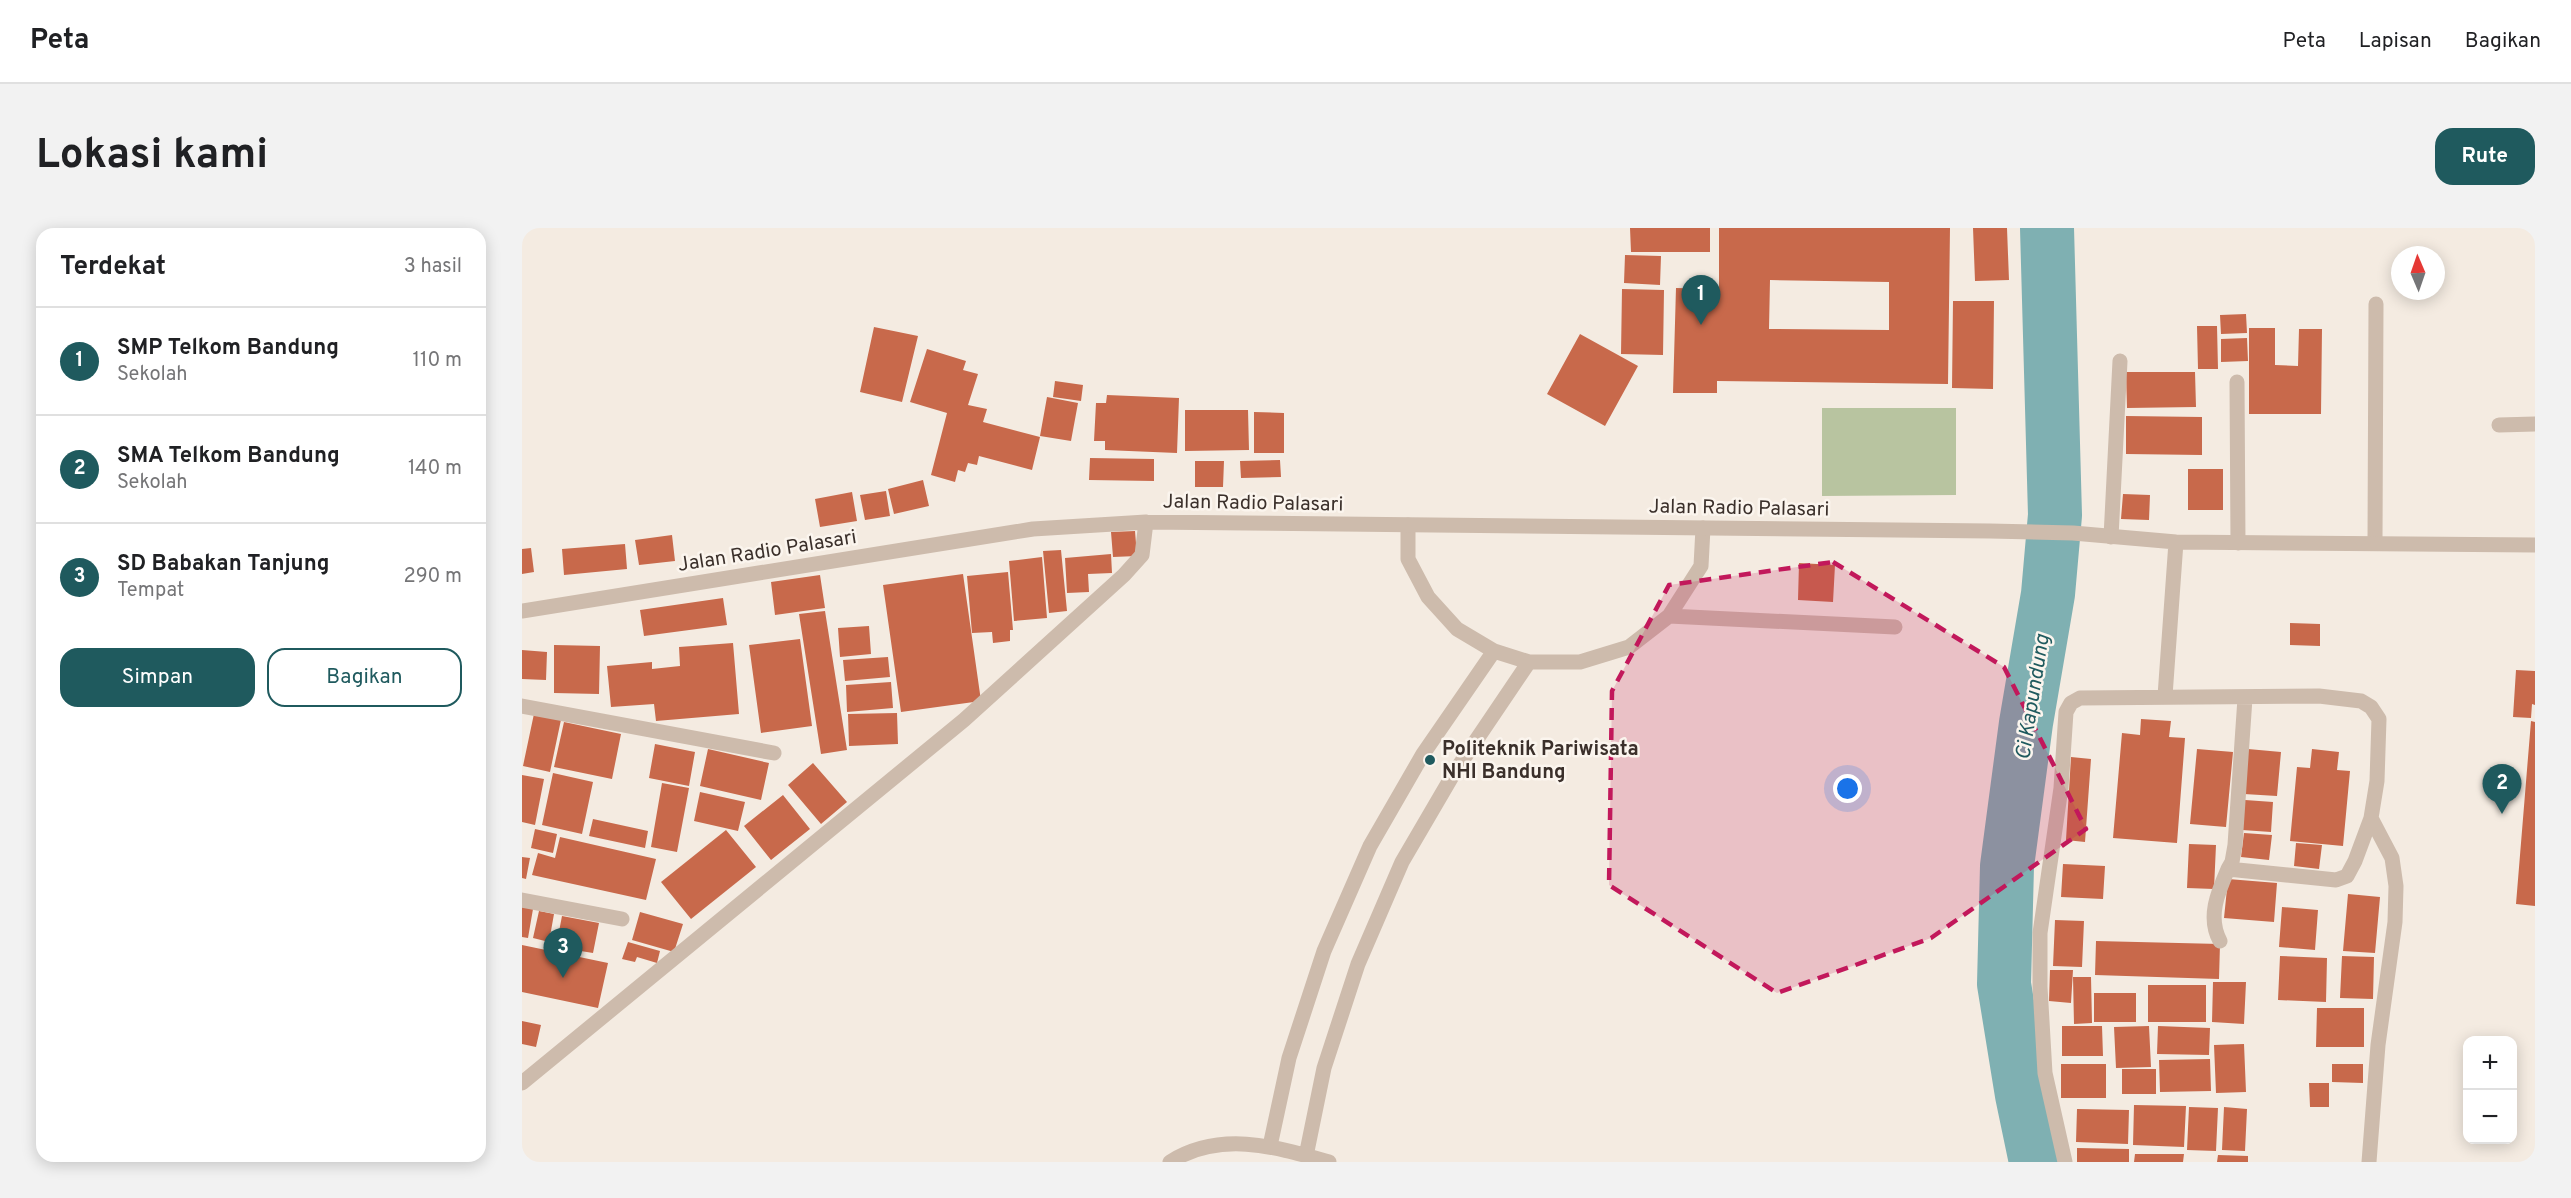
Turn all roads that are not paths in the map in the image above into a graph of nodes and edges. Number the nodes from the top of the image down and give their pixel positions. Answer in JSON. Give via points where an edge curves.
{"nodes":[{"id":1,"x":2376,"y":304,"type":"dead end"},
{"id":2,"x":2120,"y":361,"type":"dead end"},
{"id":3,"x":2237,"y":382,"type":"dead end"},
{"id":4,"x":2535,"y":424,"type":"edge"},
{"id":5,"x":2499,"y":425,"type":"dead end"},
{"id":6,"x":1146,"y":522,"type":"junction"},
{"id":7,"x":1407,"y":525,"type":"junction"},
{"id":8,"x":1702,"y":528,"type":"junction"},
{"id":9,"x":2111,"y":537,"type":"junction"},
{"id":10,"x":2176,"y":542,"type":"junction"},
{"id":11,"x":2375,"y":542,"type":"junction"},
{"id":12,"x":2238,"y":543,"type":"junction"},
{"id":13,"x":2535,"y":545,"type":"edge"},
{"id":14,"x":522,"y":611,"type":"edge"},
{"id":15,"x":1669,"y":616,"type":"junction"},
{"id":16,"x":1895,"y":627,"type":"dead end"},
{"id":17,"x":1494,"y":651,"type":"junction"},
{"id":18,"x":1529,"y":662,"type":"junction"},
{"id":19,"x":2165,"y":696,"type":"junction"},
{"id":20,"x":2245,"y":698,"type":"junction"},
{"id":21,"x":522,"y":705,"type":"edge"},
{"id":22,"x":774,"y":753,"type":"dead end"},
{"id":23,"x":2371,"y":818,"type":"junction"},
{"id":24,"x":2228,"y":869,"type":"junction"},
{"id":25,"x":522,"y":900,"type":"edge"},
{"id":26,"x":622,"y":919,"type":"dead end"},
{"id":27,"x":2220,"y":941,"type":"dead end"},
{"id":28,"x":522,"y":1083,"type":"edge"},
{"id":29,"x":1270,"y":1146,"type":"junction"},
{"id":30,"x":1306,"y":1156,"type":"junction"},
{"id":31,"x":1170,"y":1162,"type":"edge"},
{"id":32,"x":1329,"y":1162,"type":"edge"},
{"id":33,"x":2065,"y":1162,"type":"edge"},
{"id":34,"x":2369,"y":1162,"type":"edge"}],
"edges":[{"from":1,"to":11,"type":"street"},
{"from":2,"to":9,"type":"street"},
{"from":3,"to":12,"type":"street"},
{"from":4,"to":5,"type":"street"},
{"from":6,"to":7,"type":"street","name":"Jalan Radio Palasari"},
{"from":6,"to":14,"type":"street","name":"Jalan Radio Palasari","via":[[1033,529]]},
{"from":6,"to":28,"type":"street","via":[[1142,555],[972,712]]},
{"from":7,"to":8,"type":"street","name":"Jalan Radio Palasari"},
{"from":7,"to":17,"type":"street","via":[[1408,559],[1428,597],[1457,629]]},
{"from":8,"to":9,"type":"street","name":"Jalan Radio Palasari","via":[[1990,531]]},
{"from":8,"to":15,"type":"street","via":[[1701,566]]},
{"from":9,"to":10,"type":"street","name":"Jalan Radio Palasari"},
{"from":10,"to":12,"type":"street","name":"Jalan Radio Palasari"},
{"from":10,"to":19,"type":"street"},
{"from":11,"to":12,"type":"street","name":"Jalan Radio Palasari"},
{"from":11,"to":13,"type":"street","name":"Jalan Radio Palasari"},
{"from":15,"to":16,"type":"street"},
{"from":15,"to":18,"type":"street","via":[[1629,647],[1580,662]]},
{"from":17,"to":18,"type":"street"},
{"from":17,"to":29,"type":"street","via":[[1423,754],[1370,846],[1324,951],[1289,1058]]},
{"from":18,"to":30,"type":"street","via":[[1454,773],[1402,862],[1355,974],[1324,1068]]},
{"from":19,"to":20,"type":"street"},
{"from":19,"to":33,"type":"street","via":[[2080,698],[2066,712],[2061,788],[2040,933],[2045,1073]]},
{"from":20,"to":23,"type":"street","via":[[2319,696],[2361,701],[2371,707],[2379,719],[2377,781]]},
{"from":20,"to":24,"type":"street","via":[[2235,845]]},
{"from":21,"to":22,"type":"street"},
{"from":23,"to":24,"type":"street","via":[[2347,876],[2336,880]]},
{"from":23,"to":34,"type":"street","via":[[2392,858],[2396,886]]},
{"from":24,"to":27,"type":"street","via":[[2213,913]]},
{"from":25,"to":26,"type":"street"},
{"from":29,"to":30,"type":"street"},
{"from":29,"to":31,"type":"street","via":[[1217,1143]]},
{"from":30,"to":32,"type":"street"}]}
